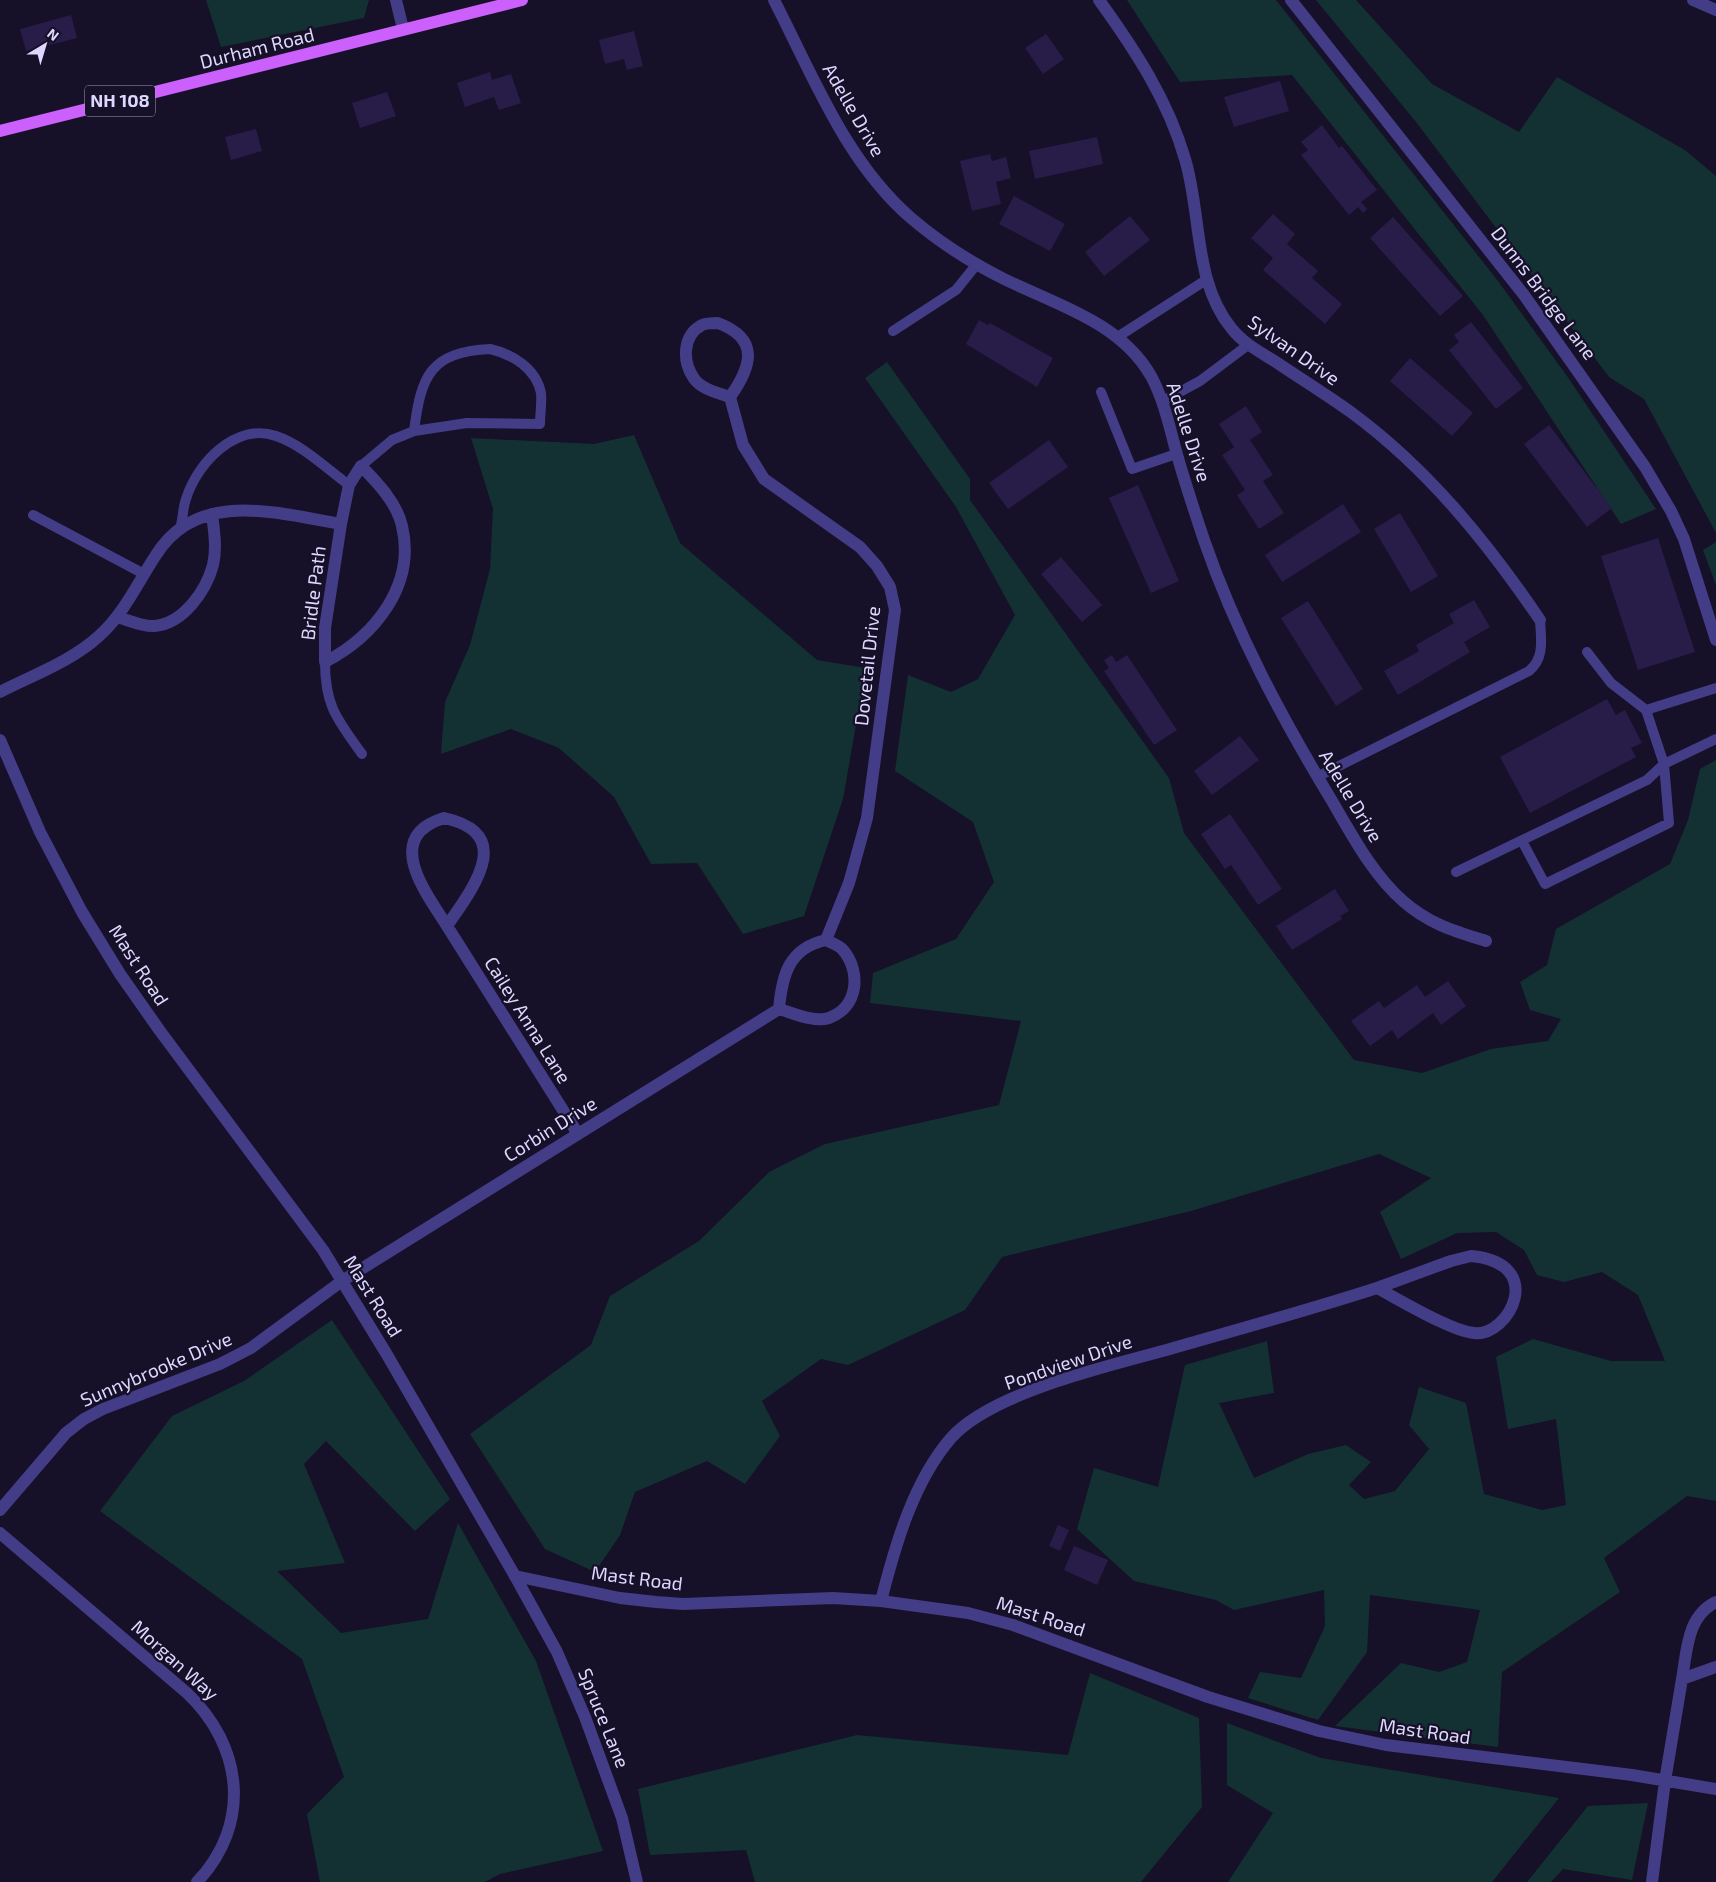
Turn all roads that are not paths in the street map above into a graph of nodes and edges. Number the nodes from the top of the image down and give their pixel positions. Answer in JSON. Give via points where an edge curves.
{"nodes":[{"id":1,"x":396,"y":0,"type":"edge"},
{"id":2,"x":522,"y":0,"type":"edge"},
{"id":3,"x":774,"y":0,"type":"edge"},
{"id":4,"x":1098,"y":0,"type":"edge"},
{"id":5,"x":1291,"y":0,"type":"edge"},
{"id":6,"x":1693,"y":0,"type":"edge"},
{"id":7,"x":1716,"y":10,"type":"edge"},
{"id":8,"x":403,"y":29,"type":"junction"},
{"id":9,"x":0,"y":131,"type":"edge"},
{"id":10,"x":977,"y":264,"type":"junction"},
{"id":11,"x":1206,"y":280,"type":"junction"},
{"id":12,"x":893,"y":331,"type":"dead end"},
{"id":13,"x":1119,"y":336,"type":"junction"},
{"id":14,"x":1248,"y":345,"type":"junction"},
{"id":15,"x":1101,"y":392,"type":"dead end"},
{"id":16,"x":730,"y":397,"type":"junction"},
{"id":17,"x":1163,"y":401,"type":"junction"},
{"id":18,"x":414,"y":432,"type":"junction"},
{"id":19,"x":1176,"y":454,"type":"junction"},
{"id":20,"x":361,"y":466,"type":"junction"},
{"id":21,"x":349,"y":485,"type":"junction"},
{"id":22,"x":33,"y":514,"type":"dead end"},
{"id":23,"x":212,"y":514,"type":"junction"},
{"id":24,"x":341,"y":524,"type":"junction"},
{"id":25,"x":181,"y":525,"type":"junction"},
{"id":26,"x":144,"y":574,"type":"junction"},
{"id":27,"x":117,"y":617,"type":"junction"},
{"id":28,"x":1540,"y":620,"type":"joint"},
{"id":29,"x":1716,"y":640,"type":"edge"},
{"id":30,"x":1587,"y":652,"type":"dead end"},
{"id":31,"x":325,"y":662,"type":"junction"},
{"id":32,"x":1716,"y":688,"type":"edge"},
{"id":33,"x":0,"y":692,"type":"edge"},
{"id":34,"x":1646,"y":710,"type":"junction"},
{"id":35,"x":1716,"y":739,"type":"edge"},
{"id":36,"x":0,"y":740,"type":"edge"},
{"id":37,"x":362,"y":754,"type":"dead end"},
{"id":38,"x":1664,"y":764,"type":"junction"},
{"id":39,"x":1317,"y":777,"type":"junction"},
{"id":40,"x":1522,"y":841,"type":"junction"},
{"id":41,"x":1456,"y":872,"type":"dead end"},
{"id":42,"x":447,"y":926,"type":"junction"},
{"id":43,"x":826,"y":940,"type":"junction"},
{"id":44,"x":1486,"y":941,"type":"dead end"},
{"id":45,"x":779,"y":1009,"type":"junction"},
{"id":46,"x":578,"y":1134,"type":"junction"},
{"id":47,"x":342,"y":1281,"type":"junction"},
{"id":48,"x":1377,"y":1288,"type":"junction"},
{"id":49,"x":0,"y":1510,"type":"edge"},
{"id":50,"x":0,"y":1533,"type":"edge"},
{"id":51,"x":515,"y":1576,"type":"junction"},
{"id":52,"x":881,"y":1601,"type":"junction"},
{"id":53,"x":1716,"y":1602,"type":"edge"},
{"id":54,"x":1716,"y":1667,"type":"edge"},
{"id":55,"x":1682,"y":1679,"type":"junction"},
{"id":56,"x":1665,"y":1781,"type":"junction"},
{"id":57,"x":1716,"y":1789,"type":"edge"},
{"id":58,"x":196,"y":1882,"type":"edge"},
{"id":59,"x":637,"y":1882,"type":"edge"},
{"id":60,"x":1652,"y":1882,"type":"edge"}],
"edges":[{"from":1,"to":8,"type":"street"},
{"from":2,"to":8,"type":"main road","name":"Durham Road","number":"NH 108"},
{"from":3,"to":10,"type":"street","name":"Adelle Drive","via":[[846,139],[864,167],[912,219]]},
{"from":4,"to":11,"type":"street","name":"Sylvan Drive","via":[[1137,55],[1173,122],[1186,160]]},
{"from":5,"to":29,"type":"street","name":"Dunns Bridge Lane","via":[[1524,295],[1645,467],[1684,538]]},
{"from":6,"to":7,"type":"street"},
{"from":8,"to":9,"type":"main road","name":"Durham Road","number":"NH 108"},
{"from":10,"to":12,"type":"lane","via":[[956,290]]},
{"from":10,"to":13,"type":"street","name":"Adelle Drive"},
{"from":11,"to":13,"type":"lane"},
{"from":11,"to":14,"type":"street","name":"Sylvan Drive","via":[[1220,312]]},
{"from":13,"to":17,"type":"street","name":"Adelle Drive","via":[[1149,373]]},
{"from":14,"to":17,"type":"lane","via":[[1200,381]]},
{"from":14,"to":28,"type":"street","name":"Sylvan Drive","via":[[1352,413],[1392,446],[1471,525]]},
{"from":15,"to":19,"type":"lane","via":[[1132,469]]},
{"from":16,"to":16,"type":"street","via":[[744,376],[749,361],[746,343],[734,329],[718,323],[703,324],[691,335],[686,347],[686,362],[693,378],[705,388]]},
{"from":16,"to":43,"type":"street","name":"Dovetail Drive","via":[[743,445],[764,479],[860,547],[890,587],[895,610],[867,818],[849,883]]},
{"from":17,"to":19,"type":"street","name":"Adelle Drive"},
{"from":18,"to":18,"type":"lane","via":[[467,423],[540,424],[541,392],[534,376],[508,353],[490,348],[465,350],[436,366],[426,381],[418,399]]},
{"from":18,"to":20,"type":"lane","via":[[392,440]]},
{"from":19,"to":39,"type":"street","name":"Adelle Drive","via":[[1206,545],[1240,631],[1280,713]]},
{"from":20,"to":21,"type":"street","name":"Bridle Path"},
{"from":20,"to":31,"type":"street","name":"Bridle Path","via":[[386,496],[402,524],[405,547],[402,570],[396,592],[383,614],[348,650]]},
{"from":21,"to":24,"type":"street","name":"Bridle Path"},
{"from":21,"to":25,"type":"lane","via":[[278,436],[263,432],[247,434],[233,439],[217,452],[197,476],[186,498]]},
{"from":22,"to":26,"type":"lane"},
{"from":23,"to":24,"type":"street","name":"Bridle Path","via":[[251,511]]},
{"from":23,"to":25,"type":"street","name":"Bridle Path"},
{"from":23,"to":27,"type":"street","via":[[213,565],[202,590],[185,612],[171,622],[153,627]]},
{"from":24,"to":31,"type":"street","name":"Bridle Path","via":[[325,628]]},
{"from":25,"to":26,"type":"street","name":"Bridle Path"},
{"from":26,"to":27,"type":"street","name":"Bridle Path"},
{"from":27,"to":33,"type":"street","name":"Bridle Path","via":[[100,636],[81,650]]},
{"from":28,"to":39,"type":"lane","via":[[1538,664],[1529,671]]},
{"from":30,"to":34,"type":"lane","via":[[1611,683]]},
{"from":31,"to":37,"type":"lane","via":[[327,696],[332,711]]},
{"from":32,"to":34,"type":"lane"},
{"from":34,"to":38,"type":"lane"},
{"from":35,"to":38,"type":"lane"},
{"from":36,"to":47,"type":"street","name":"Mast Road","via":[[58,868],[120,974],[323,1250]]},
{"from":38,"to":40,"type":"lane","via":[[1648,780]]},
{"from":38,"to":40,"type":"lane","via":[[1669,823],[1544,884]]},
{"from":39,"to":44,"type":"street","name":"Adelle Drive","via":[[1357,844],[1401,900],[1440,927]]},
{"from":40,"to":41,"type":"lane"},
{"from":42,"to":42,"type":"street","name":"Cailey Anna Lane","via":[[476,883],[484,860],[484,844],[474,831],[460,822],[444,818],[429,823],[418,834],[412,848],[412,865]]},
{"from":42,"to":46,"type":"street","name":"Cailey Anna Lane"},
{"from":43,"to":45,"type":"street","via":[[811,943],[790,963],[781,984]]},
{"from":43,"to":45,"type":"street","via":[[841,948],[852,963],[856,981],[853,996],[828,1018],[809,1018]]},
{"from":45,"to":46,"type":"street","name":"Corbin Drive"},
{"from":46,"to":47,"type":"street","name":"Corbin Drive"},
{"from":47,"to":49,"type":"street","name":"Sunnybrooke Drive","via":[[252,1348],[212,1368],[84,1419],[66,1433]]},
{"from":47,"to":51,"type":"street","name":"Mast Road"},
{"from":48,"to":48,"type":"street","name":"Pondview Drive","via":[[1470,1256],[1488,1258],[1504,1265],[1514,1278],[1516,1293],[1503,1320],[1488,1331],[1475,1334],[1455,1328]]},
{"from":48,"to":52,"type":"street","name":"Pondview Drive","via":[[1045,1386],[972,1418],[951,1439],[920,1486]]},
{"from":50,"to":58,"type":"street","name":"Morgan Way","via":[[187,1693],[214,1723],[230,1759],[234,1799],[226,1839]]},
{"from":51,"to":52,"type":"street","name":"Mast Road","via":[[620,1598],[683,1604],[804,1599]]},
{"from":51,"to":59,"type":"street","name":"Spruce Lane","via":[[557,1652],[585,1717],[622,1818]]},
{"from":52,"to":56,"type":"street","name":"Mast Road","via":[[968,1613],[1013,1625],[1208,1697],[1319,1731],[1386,1746]]},
{"from":53,"to":55,"type":"street","via":[[1704,1607],[1690,1630]]},
{"from":54,"to":55,"type":"street"},
{"from":55,"to":56,"type":"street"},
{"from":56,"to":57,"type":"street","name":"Mast Road"},
{"from":56,"to":60,"type":"street"}]}
